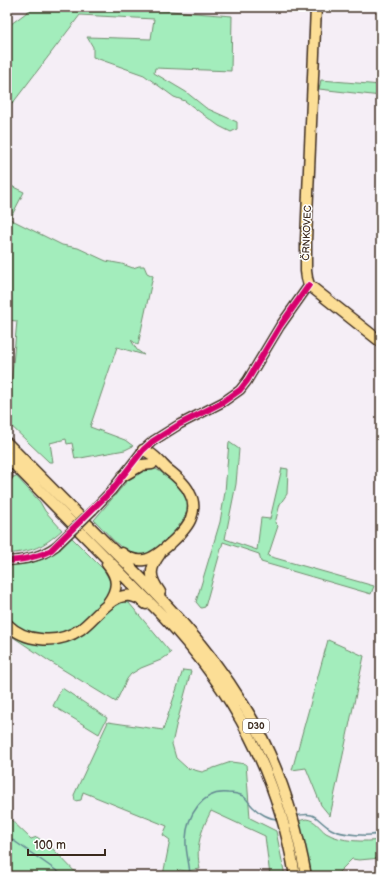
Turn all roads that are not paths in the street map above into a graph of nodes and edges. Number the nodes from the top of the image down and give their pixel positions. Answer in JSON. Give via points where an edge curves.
{"nodes":[{"id":1,"x":316,"y":7,"type":"edge"},
{"id":2,"x":309,"y":285,"type":"junction"},
{"id":3,"x":381,"y":342,"type":"edge"},
{"id":4,"x":7,"y":442,"type":"edge"},
{"id":5,"x":143,"y":450,"type":"junction"},
{"id":6,"x":7,"y":457,"type":"edge"},
{"id":7,"x":152,"y":464,"type":"junction"},
{"id":8,"x":123,"y":476,"type":"junction"},
{"id":9,"x":175,"y":477,"type":"junction"},
{"id":10,"x":100,"y":544,"type":"junction"},
{"id":11,"x":164,"y":548,"type":"junction"},
{"id":12,"x":7,"y":561,"type":"edge"},
{"id":13,"x":107,"y":605,"type":"junction"},
{"id":14,"x":168,"y":614,"type":"junction"},
{"id":15,"x":7,"y":624,"type":"edge"},
{"id":16,"x":290,"y":827,"type":"junction"},
{"id":17,"x":295,"y":876,"type":"edge"},
{"id":18,"x":306,"y":876,"type":"edge"}],
"edges":[{"from":1,"to":2,"type":"main road","name":"ČRNKOVEC","via":[[305,258]]},
{"from":2,"to":3,"type":"main road"},
{"from":2,"to":5,"type":"street","via":[[240,390],[160,436]]},
{"from":4,"to":10,"type":"main road","number":"D30"},
{"from":5,"to":7,"type":"main road"},
{"from":5,"to":8,"type":"street"},
{"from":5,"to":9,"type":"main road","via":[[149,452]]},
{"from":6,"to":10,"type":"main road","number":"D30"},
{"from":7,"to":8,"type":"main road","via":[[142,465]]},
{"from":7,"to":9,"type":"main road"},
{"from":8,"to":12,"type":"street","bridge":true,"via":[[56,546],[35,557]]},
{"from":9,"to":11,"type":"main road","via":[[190,493],[193,511],[186,527]]},
{"from":10,"to":11,"type":"main road","via":[[111,543],[135,560],[146,560]]},
{"from":10,"to":13,"type":"main road","via":[[104,561],[113,571],[116,581],[114,593]]},
{"from":10,"to":14,"type":"main road","number":"D30","via":[[133,569]]},
{"from":11,"to":14,"type":"main road","via":[[152,566],[152,575],[156,586],[167,599]]},
{"from":13,"to":14,"type":"main road","via":[[121,597],[132,596],[139,598],[156,612]]},
{"from":13,"to":15,"type":"main road","via":[[79,630],[55,639],[29,637]]},
{"from":14,"to":16,"type":"main road","number":"D30","via":[[206,650],[244,705],[262,738]]},
{"from":16,"to":17,"type":"main road","number":"D30"},
{"from":16,"to":18,"type":"main road","number":"D30"}]}
